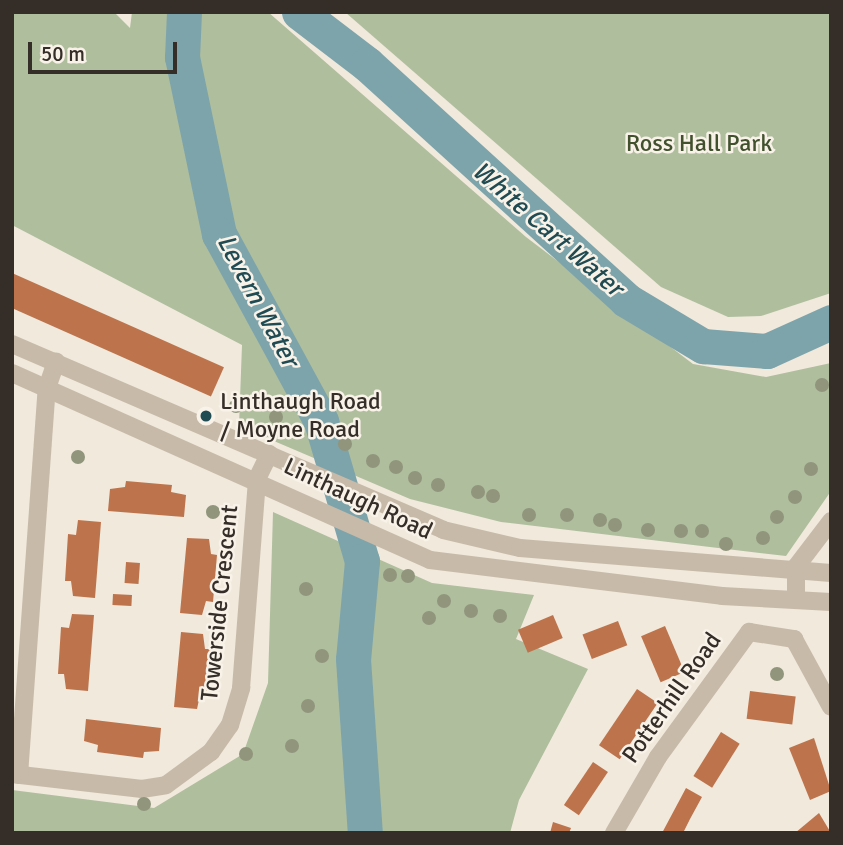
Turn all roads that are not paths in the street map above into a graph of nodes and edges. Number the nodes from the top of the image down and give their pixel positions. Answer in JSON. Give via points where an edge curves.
{"nodes":[{"id":1,"x":12,"y":344,"type":"edge"},
{"id":2,"x":56,"y":362,"type":"junction"},
{"id":3,"x":12,"y":373,"type":"edge"},
{"id":4,"x":47,"y":388,"type":"junction"},
{"id":5,"x":269,"y":454,"type":"junction"},
{"id":6,"x":257,"y":479,"type":"junction"},
{"id":7,"x":831,"y":521,"type":"edge"},
{"id":8,"x":796,"y":567,"type":"junction"},
{"id":9,"x":831,"y":573,"type":"edge"},
{"id":10,"x":796,"y":599,"type":"junction"},
{"id":11,"x":831,"y":602,"type":"edge"},
{"id":12,"x":831,"y":707,"type":"edge"},
{"id":13,"x":16,"y":775,"type":"edge"},
{"id":14,"x":614,"y":833,"type":"edge"}],
"edges":[{"from":1,"to":2,"type":"street","name":"Linthaugh Road"},
{"from":2,"to":4,"type":"street"},
{"from":2,"to":5,"type":"street","name":"Linthaugh Road"},
{"from":3,"to":4,"type":"street","name":"Linthaugh Road"},
{"from":4,"to":6,"type":"street","name":"Linthaugh Road"},
{"from":4,"to":13,"type":"street"},
{"from":5,"to":6,"type":"street","name":"Towerside Crescent"},
{"from":5,"to":8,"type":"street","name":"Linthaugh Road","via":[[443,530],[520,548]]},
{"from":6,"to":10,"type":"street","name":"Linthaugh Road","via":[[430,560]]},
{"from":6,"to":13,"type":"street","name":"Towerside Crescent","via":[[241,688],[230,725],[211,752],[166,785],[142,789]]},
{"from":7,"to":8,"type":"street"},
{"from":8,"to":9,"type":"street","name":"Linthaugh Road"},
{"from":8,"to":10,"type":"street"},
{"from":10,"to":11,"type":"street","name":"Linthaugh Road"},
{"from":12,"to":14,"type":"street","name":"Potterhill Road","via":[[794,639],[749,632],[658,757]]}]}
